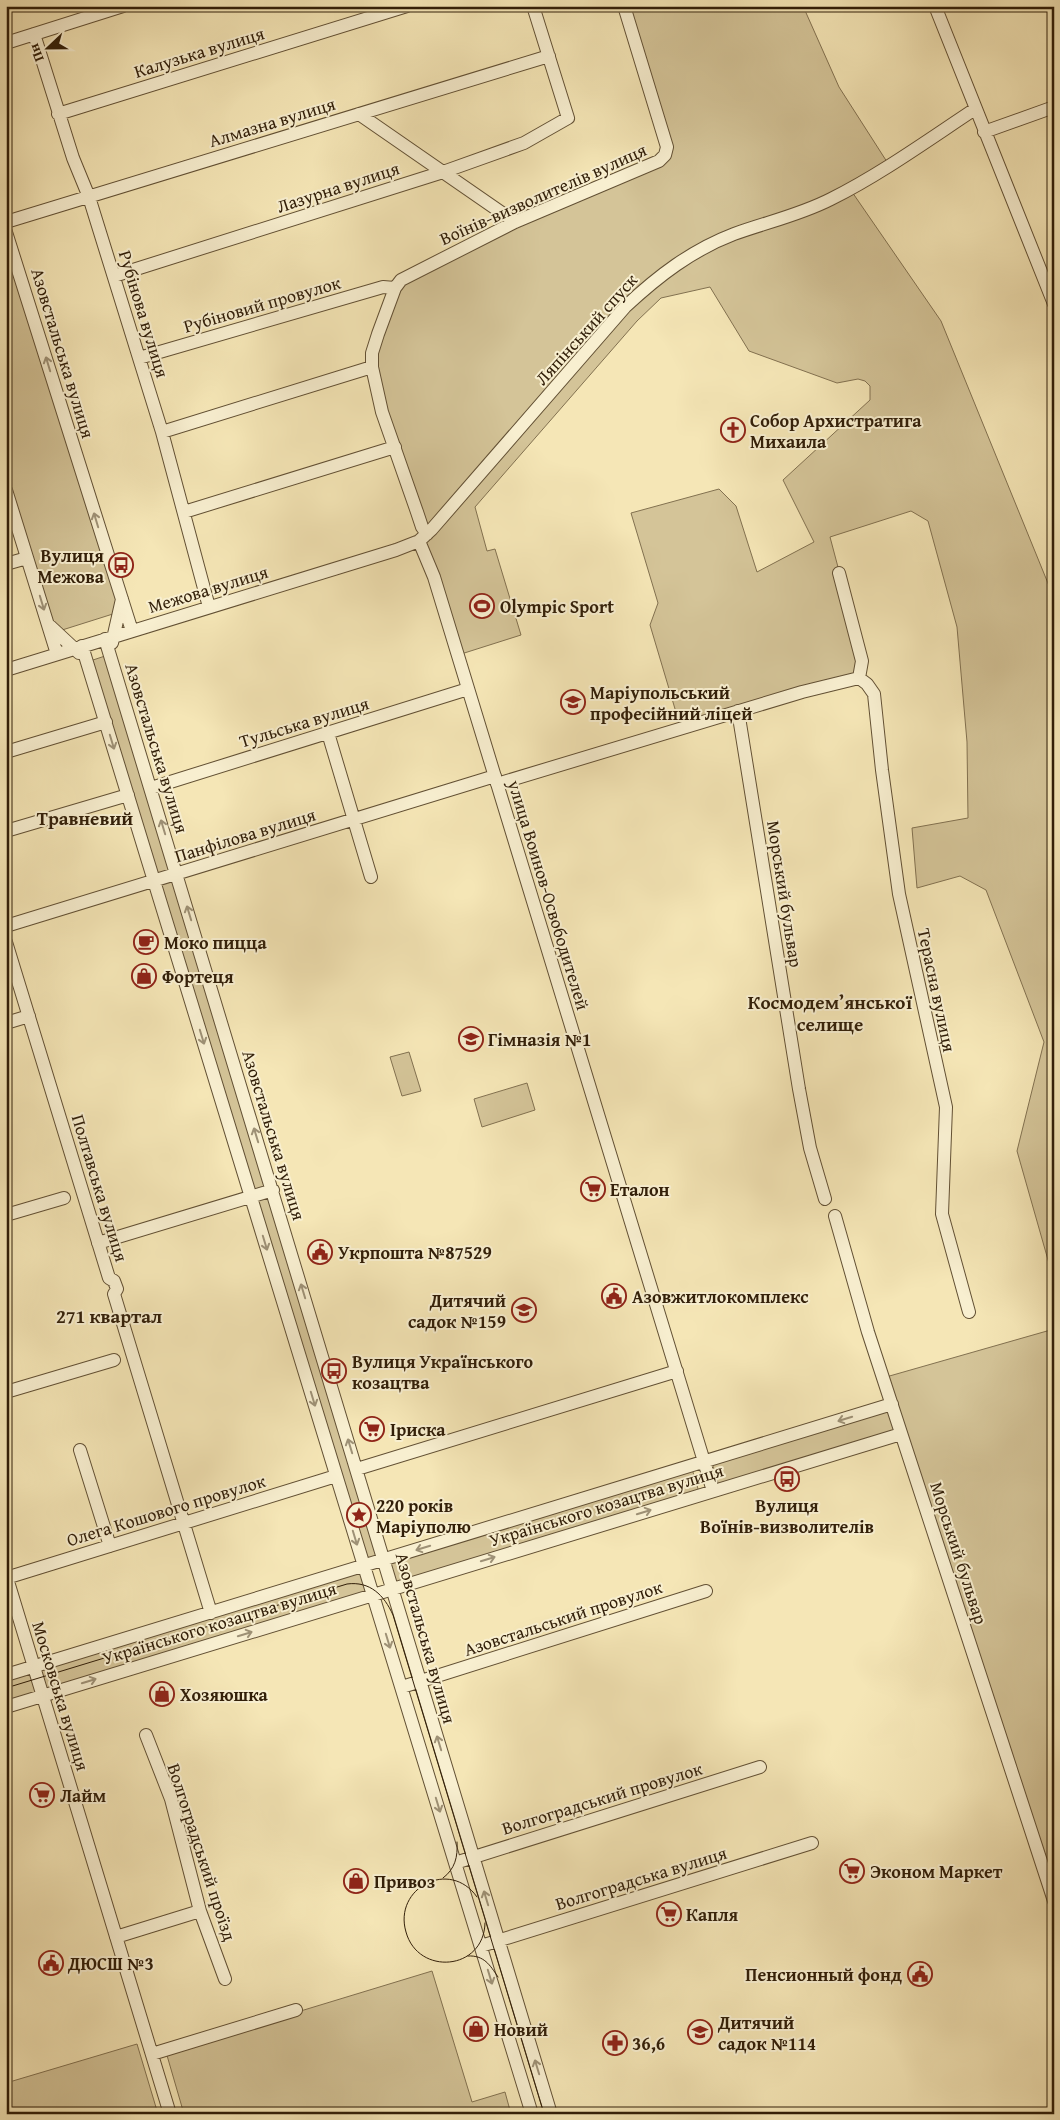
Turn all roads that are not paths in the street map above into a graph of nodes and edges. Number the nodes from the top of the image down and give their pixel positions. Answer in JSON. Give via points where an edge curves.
{"nodes":[{"id":1,"x":124,"y":6,"type":"edge"},
{"id":2,"x":407,"y":6,"type":"edge"},
{"id":3,"x":533,"y":6,"type":"edge"},
{"id":4,"x":624,"y":6,"type":"edge"},
{"id":5,"x":935,"y":6,"type":"edge"},
{"id":6,"x":34,"y":34,"type":"junction"},
{"id":7,"x":6,"y":43,"type":"edge"},
{"id":8,"x":549,"y":56,"type":"junction"},
{"id":9,"x":1054,"y":107,"type":"edge"},
{"id":10,"x":976,"y":109,"type":"junction"},
{"id":11,"x":58,"y":114,"type":"junction"},
{"id":12,"x":359,"y":114,"type":"junction"},
{"id":13,"x":984,"y":132,"type":"junction"},
{"id":14,"x":443,"y":172,"type":"junction"},
{"id":15,"x":89,"y":196,"type":"junction"},
{"id":16,"x":6,"y":222,"type":"edge"},
{"id":17,"x":515,"y":222,"type":"junction"},
{"id":18,"x":6,"y":232,"type":"edge"},
{"id":19,"x":114,"y":276,"type":"junction"},
{"id":20,"x":395,"y":288,"type":"junction"},
{"id":21,"x":1054,"y":304,"type":"edge"},
{"id":22,"x":139,"y":358,"type":"junction"},
{"id":23,"x":372,"y":367,"type":"junction"},
{"id":24,"x":162,"y":432,"type":"junction"},
{"id":25,"x":395,"y":447,"type":"junction"},
{"id":26,"x":6,"y":490,"type":"edge"},
{"id":27,"x":184,"y":512,"type":"junction"},
{"id":28,"x":423,"y":537,"type":"junction"},
{"id":29,"x":28,"y":558,"type":"junction"},
{"id":30,"x":6,"y":564,"type":"edge"},
{"id":31,"x":839,"y":572,"type":"dead end"},
{"id":32,"x":122,"y":599,"type":"junction"},
{"id":33,"x":209,"y":607,"type":"junction"},
{"id":34,"x":48,"y":624,"type":"junction"},
{"id":35,"x":132,"y":631,"type":"junction"},
{"id":36,"x":109,"y":638,"type":"junction"},
{"id":37,"x":78,"y":647,"type":"junction"},
{"id":38,"x":57,"y":654,"type":"junction"},
{"id":39,"x":6,"y":670,"type":"edge"},
{"id":40,"x":859,"y":678,"type":"junction"},
{"id":41,"x":468,"y":689,"type":"junction"},
{"id":42,"x":738,"y":711,"type":"junction"},
{"id":43,"x":106,"y":722,"type":"junction"},
{"id":44,"x":328,"y":733,"type":"junction"},
{"id":45,"x":6,"y":752,"type":"edge"},
{"id":46,"x":496,"y":780,"type":"junction"},
{"id":47,"x":151,"y":788,"type":"junction"},
{"id":48,"x":128,"y":795,"type":"junction"},
{"id":49,"x":354,"y":820,"type":"junction"},
{"id":50,"x":6,"y":831,"type":"edge"},
{"id":51,"x":177,"y":874,"type":"junction"},
{"id":52,"x":371,"y":876,"type":"dead end"},
{"id":53,"x":154,"y":881,"type":"junction"},
{"id":54,"x":6,"y":926,"type":"edge"},
{"id":55,"x":6,"y":942,"type":"edge"},
{"id":56,"x":210,"y":983,"type":"junction"},
{"id":57,"x":188,"y":990,"type":"junction"},
{"id":58,"x":29,"y":1016,"type":"junction"},
{"id":59,"x":6,"y":1023,"type":"edge"},
{"id":60,"x":273,"y":1190,"type":"junction"},
{"id":61,"x":251,"y":1197,"type":"junction"},
{"id":62,"x":64,"y":1198,"type":"dead end"},
{"id":63,"x":825,"y":1199,"type":"dead end"},
{"id":64,"x":6,"y":1215,"type":"edge"},
{"id":65,"x":835,"y":1216,"type":"dead end"},
{"id":66,"x":98,"y":1243,"type":"junction"},
{"id":67,"x":969,"y":1312,"type":"dead end"},
{"id":68,"x":114,"y":1360,"type":"dead end"},
{"id":69,"x":676,"y":1371,"type":"junction"},
{"id":70,"x":6,"y":1392,"type":"edge"},
{"id":71,"x":892,"y":1404,"type":"junction"},
{"id":72,"x":901,"y":1434,"type":"junction"},
{"id":73,"x":80,"y":1450,"type":"dead end"},
{"id":74,"x":704,"y":1462,"type":"junction"},
{"id":75,"x":358,"y":1469,"type":"junction"},
{"id":76,"x":336,"y":1476,"type":"junction"},
{"id":77,"x":713,"y":1491,"type":"junction"},
{"id":78,"x":184,"y":1523,"type":"junction"},
{"id":79,"x":110,"y":1546,"type":"junction"},
{"id":80,"x":384,"y":1560,"type":"junction"},
{"id":81,"x":363,"y":1567,"type":"junction"},
{"id":82,"x":6,"y":1577,"type":"edge"},
{"id":83,"x":392,"y":1589,"type":"junction"},
{"id":84,"x":706,"y":1591,"type":"dead end"},
{"id":85,"x":373,"y":1594,"type":"junction"},
{"id":86,"x":211,"y":1613,"type":"junction"},
{"id":87,"x":34,"y":1667,"type":"junction"},
{"id":88,"x":6,"y":1675,"type":"edge"},
{"id":89,"x":420,"y":1682,"type":"junction"},
{"id":90,"x":402,"y":1687,"type":"junction"},
{"id":91,"x":43,"y":1696,"type":"junction"},
{"id":92,"x":6,"y":1707,"type":"edge"},
{"id":93,"x":146,"y":1735,"type":"dead end"},
{"id":94,"x":760,"y":1767,"type":"dead end"},
{"id":95,"x":812,"y":1843,"type":"dead end"},
{"id":96,"x":473,"y":1857,"type":"junction"},
{"id":97,"x":455,"y":1862,"type":"junction"},
{"id":98,"x":1054,"y":1901,"type":"edge"},
{"id":99,"x":200,"y":1911,"type":"junction"},
{"id":100,"x":116,"y":1936,"type":"junction"},
{"id":101,"x":499,"y":1940,"type":"junction"},
{"id":102,"x":481,"y":1946,"type":"junction"},
{"id":103,"x":225,"y":1979,"type":"dead end"},
{"id":104,"x":296,"y":2010,"type":"dead end"},
{"id":105,"x":152,"y":2054,"type":"junction"},
{"id":106,"x":170,"y":2114,"type":"edge"},
{"id":107,"x":532,"y":2114,"type":"edge"},
{"id":108,"x":552,"y":2114,"type":"edge"}],
"edges":[{"from":1,"to":6,"type":"street"},
{"from":2,"to":11,"type":"street","name":"Калузька вулиця"},
{"from":3,"to":8,"type":"street"},
{"from":4,"to":17,"type":"street","name":"Воїнів-визволителів вулиця","via":[[668,148],[665,155],[659,161]]},
{"from":5,"to":10,"type":"street"},
{"from":6,"to":7,"type":"street"},
{"from":6,"to":11,"type":"street","name":"Рубінова вулиця"},
{"from":8,"to":12,"type":"street","name":"Алмазна вулиця"},
{"from":8,"to":14,"type":"street","name":"Лазурна вулиця","via":[[568,118],[524,142]]},
{"from":9,"to":13,"type":"street"},
{"from":10,"to":13,"type":"street"},
{"from":10,"to":28,"type":"street","name":"Ляпінський спуск","via":[[830,200],[717,241],[672,266],[626,307]]},
{"from":11,"to":15,"type":"street","name":"Рубінова вулиця"},
{"from":12,"to":14,"type":"street"},
{"from":12,"to":15,"type":"street","name":"Алмазна вулиця"},
{"from":13,"to":21,"type":"street"},
{"from":14,"to":17,"type":"street"},
{"from":14,"to":19,"type":"street","name":"Лазурна вулиця"},
{"from":15,"to":16,"type":"street","name":"Алмазна вулиця"},
{"from":15,"to":19,"type":"street","name":"Рубінова вулиця"},
{"from":17,"to":20,"type":"street","name":"Воїнів-визволителів вулиця","via":[[401,280]]},
{"from":32,"to":18,"type":"street","name":"Азовстальська вулиця","one_way":true},
{"from":19,"to":22,"type":"street","name":"Рубінова вулиця"},
{"from":20,"to":22,"type":"street","name":"Рубіновий провулок","via":[[384,287]]},
{"from":20,"to":23,"type":"street","via":[[372,353]]},
{"from":22,"to":24,"type":"street","name":"Рубінова вулиця"},
{"from":23,"to":24,"type":"street"},
{"from":23,"to":25,"type":"street","via":[[382,412]]},
{"from":24,"to":27,"type":"street","name":"Рубінова вулиця"},
{"from":25,"to":27,"type":"street"},
{"from":25,"to":28,"type":"street"},
{"from":26,"to":29,"type":"street","name":"Азовстальська вулиця"},
{"from":27,"to":33,"type":"street","name":"Рубінова вулиця"},
{"from":28,"to":33,"type":"street","name":"Межова вулиця","via":[[401,548]]},
{"from":28,"to":41,"type":"street","name":"улица Воинов-Освободителей"},
{"from":29,"to":30,"type":"street"},
{"from":29,"to":34,"type":"street","name":"Азовстальська вулиця","one_way":true},
{"from":31,"to":40,"type":"street","via":[[862,661]]},
{"from":32,"to":35,"type":"street","name":"Азовстальська вулиця"},
{"from":32,"to":36,"type":"street","name":"Азовстальська вулиця"},
{"from":33,"to":35,"type":"street","name":"Межова вулиця"},
{"from":34,"to":37,"type":"street","name":"Азовстальська вулиця"},
{"from":34,"to":38,"type":"street","name":"Азовстальська вулиця"},
{"from":35,"to":36,"type":"street","name":"Межова вулиця"},
{"from":36,"to":37,"type":"street","name":"Межова вулиця"},
{"from":36,"to":47,"type":"street","name":"Азовстальська вулиця","via":[[110,655]]},
{"from":37,"to":38,"type":"street","name":"Межова вулиця"},
{"from":37,"to":43,"type":"street","name":"Азовстальська вулиця","via":[[87,662]]},
{"from":38,"to":39,"type":"street","name":"Межова вулиця"},
{"from":40,"to":42,"type":"street"},
{"from":40,"to":67,"type":"street","name":"Терасна вулиця","via":[[874,694],[899,894],[946,1107],[942,1209]]},
{"from":41,"to":44,"type":"street","name":"Тульська вулиця"},
{"from":41,"to":46,"type":"street","name":"улица Воинов-Освободителей"},
{"from":42,"to":46,"type":"street"},
{"from":42,"to":63,"type":"street","name":"Морський бульвар","via":[[799,1089],[810,1148]]},
{"from":43,"to":45,"type":"street"},
{"from":43,"to":48,"type":"street","name":"Азовстальська вулиця","one_way":true},
{"from":44,"to":47,"type":"street","name":"Тульська вулиця"},
{"from":44,"to":49,"type":"street"},
{"from":46,"to":49,"type":"street","name":"Панфілова вулиця"},
{"from":46,"to":69,"type":"street","name":"улица Воинов-Освободителей"},
{"from":51,"to":47,"type":"street","name":"Азовстальська вулиця","one_way":true},
{"from":48,"to":50,"type":"street"},
{"from":48,"to":53,"type":"street","name":"Азовстальська вулиця"},
{"from":49,"to":51,"type":"street","name":"Панфілова вулиця"},
{"from":49,"to":52,"type":"street"},
{"from":51,"to":53,"type":"street","name":"Панфілова вулиця"},
{"from":56,"to":51,"type":"street","name":"Азовстальська вулиця","one_way":true},
{"from":53,"to":54,"type":"street","name":"Панфілова вулиця"},
{"from":53,"to":57,"type":"street","name":"Азовстальська вулиця"},
{"from":55,"to":58,"type":"street","name":"Полтавська вулиця"},
{"from":56,"to":57,"type":"street"},
{"from":60,"to":56,"type":"street","name":"Азовстальська вулиця","one_way":true},
{"from":57,"to":61,"type":"street","name":"Азовстальська вулиця","one_way":true},
{"from":58,"to":59,"type":"street"},
{"from":58,"to":66,"type":"street","name":"Полтавська вулиця"},
{"from":60,"to":61,"type":"street"},
{"from":75,"to":60,"type":"street","name":"Азовстальська вулиця","one_way":true},
{"from":61,"to":66,"type":"street"},
{"from":61,"to":76,"type":"street","name":"Азовстальська вулиця","one_way":true},
{"from":62,"to":64,"type":"street"},
{"from":65,"to":71,"type":"street","name":"Морський бульвар"},
{"from":66,"to":78,"type":"street","name":"Полтавська вулиця","via":[[109,1278],[114,1281],[114,1294]]},
{"from":68,"to":70,"type":"street"},
{"from":69,"to":74,"type":"street","name":"улица Воинов-Освободителей"},
{"from":69,"to":75,"type":"street"},
{"from":71,"to":72,"type":"street","name":"Морський бульвар"},
{"from":71,"to":74,"type":"street","name":"Українського козацтва вулиця","one_way":true},
{"from":72,"to":77,"type":"street","name":"Українського козацтва вулиця"},
{"from":72,"to":98,"type":"street","name":"Морський бульвар"},
{"from":73,"to":79,"type":"street"},
{"from":74,"to":77,"type":"street","name":"улица Воинов-Освободителей"},
{"from":74,"to":80,"type":"street","name":"Українського козацтва вулиця","one_way":true},
{"from":75,"to":80,"type":"street","name":"Азовстальська вулиця"},
{"from":76,"to":78,"type":"street","name":"Олега Кошового провулок"},
{"from":76,"to":81,"type":"street","name":"Азовстальська вулиця","one_way":true},
{"from":83,"to":77,"type":"street","name":"Українського козацтва вулиця","one_way":true},
{"from":78,"to":79,"type":"street","name":"Олега Кошового провулок"},
{"from":78,"to":86,"type":"street","name":"Полтавська вулиця"},
{"from":79,"to":82,"type":"street","name":"Олега Кошового провулок"},
{"from":80,"to":81,"type":"street","name":"Українського козацтва вулиця"},
{"from":80,"to":83,"type":"street","name":"Азовстальська вулиця"},
{"from":81,"to":85,"type":"street","name":"Азовстальська вулиця"},
{"from":81,"to":86,"type":"street","name":"Українського козацтва вулиця"},
{"from":82,"to":87,"type":"street","name":"Московська вулиця"},
{"from":83,"to":85,"type":"street","name":"Українського козацтва вулиця"},
{"from":83,"to":89,"type":"street","name":"Азовстальська вулиця"},
{"from":84,"to":89,"type":"street","name":"Азовстальський провулок"},
{"from":85,"to":90,"type":"street","name":"Азовстальська вулиця","one_way":true},
{"from":91,"to":85,"type":"street","name":"Українського козацтва вулиця","one_way":true},
{"from":86,"to":87,"type":"street","name":"Українського козацтва вулиця"},
{"from":87,"to":88,"type":"street","name":"Українського козацтва вулиця"},
{"from":87,"to":91,"type":"street","name":"Московська вулиця"},
{"from":89,"to":90,"type":"street","name":"Азовстальський провулок"},
{"from":96,"to":89,"type":"street","name":"Азовстальська вулиця","one_way":true},
{"from":90,"to":97,"type":"street","name":"Азовстальська вулиця","one_way":true},
{"from":91,"to":92,"type":"street","name":"Українського козацтва вулиця"},
{"from":91,"to":100,"type":"street","name":"Московська вулиця"},
{"from":93,"to":99,"type":"street","name":"Волгоградський проїзд","via":[[171,1799]]},
{"from":94,"to":96,"type":"street","name":"Волгоградський провулок"},
{"from":95,"to":101,"type":"street","name":"Волгоградська вулиця"},
{"from":96,"to":97,"type":"street","name":"Волгоградський провулок"},
{"from":101,"to":96,"type":"street","name":"Азовстальська вулиця","one_way":true},
{"from":97,"to":102,"type":"street","name":"Азовстальська вулиця"},
{"from":99,"to":100,"type":"street"},
{"from":99,"to":103,"type":"street","name":"Волгоградський проїзд"},
{"from":100,"to":105,"type":"street","name":"Московська вулиця"},
{"from":101,"to":102,"type":"street","name":"Волгоградська вулиця"},
{"from":108,"to":101,"type":"street","name":"Азовстальська вулиця","one_way":true},
{"from":102,"to":107,"type":"street","name":"Азовстальська вулиця","one_way":true},
{"from":104,"to":105,"type":"street"},
{"from":105,"to":106,"type":"street","name":"Московська вулиця"}]}
